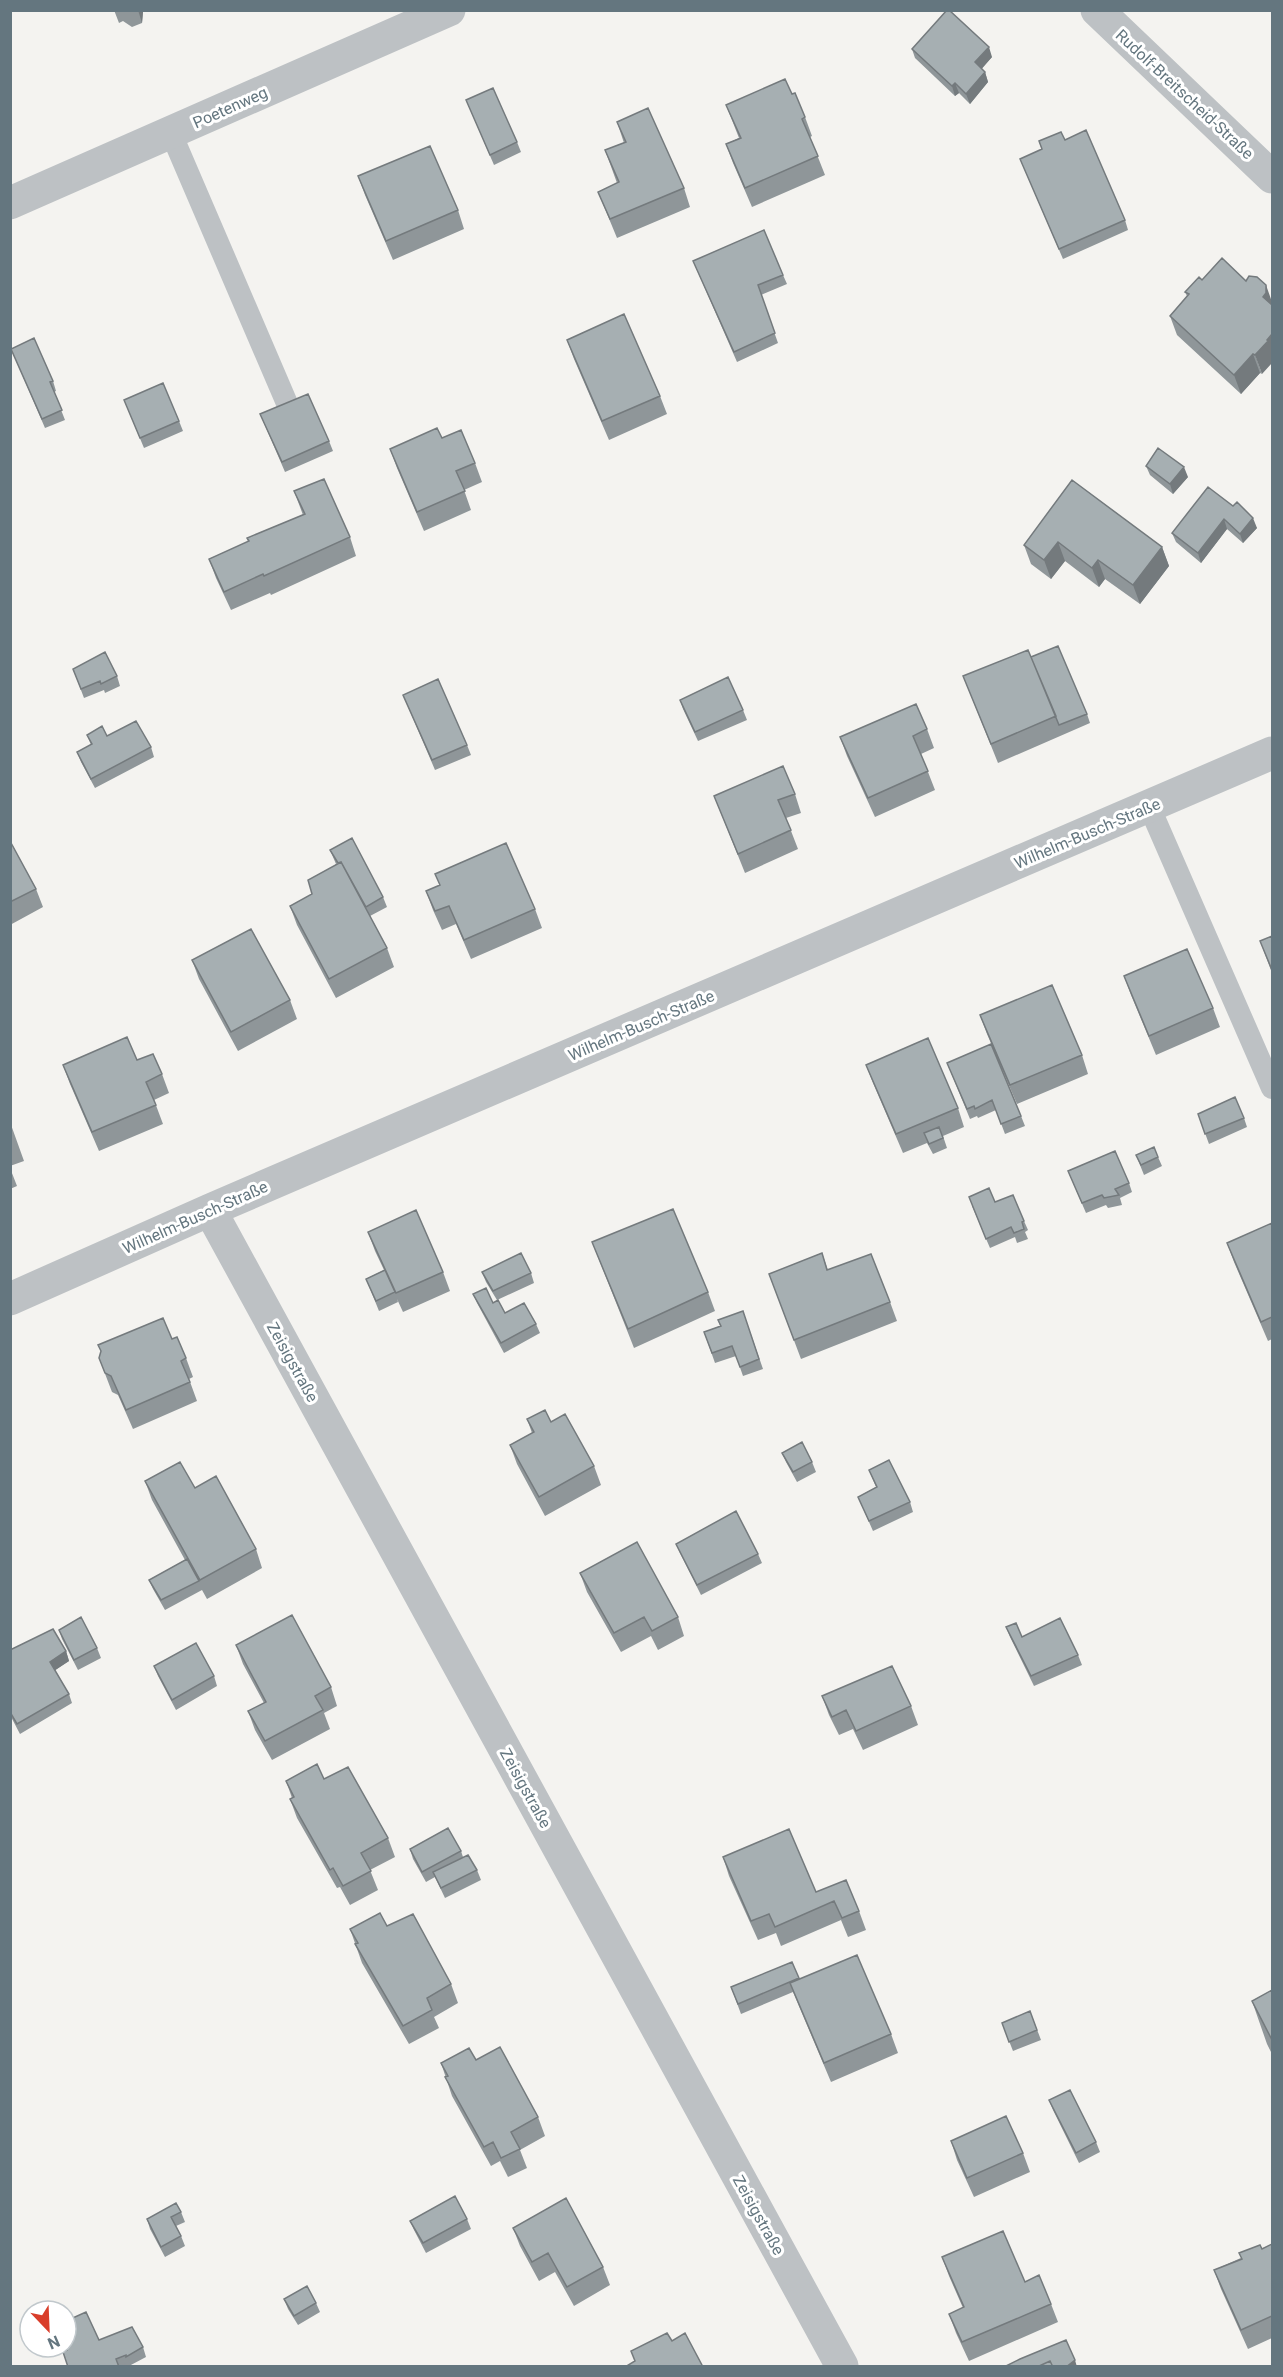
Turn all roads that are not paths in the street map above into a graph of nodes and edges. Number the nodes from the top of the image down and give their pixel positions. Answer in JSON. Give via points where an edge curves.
{"nodes":[{"id":1,"x":449,"y":10,"type":"edge"},
{"id":2,"x":1097,"y":10,"type":"edge"},
{"id":3,"x":171,"y":133,"type":"junction"},
{"id":4,"x":1272,"y":177,"type":"edge"},
{"id":5,"x":10,"y":203,"type":"edge"},
{"id":6,"x":289,"y":408,"type":"edge"},
{"id":7,"x":1272,"y":753,"type":"edge"},
{"id":8,"x":1149,"y":806,"type":"junction"},
{"id":9,"x":1272,"y":1088,"type":"edge"},
{"id":10,"x":210,"y":1210,"type":"junction"},
{"id":11,"x":10,"y":1299,"type":"edge"},
{"id":12,"x":842,"y":2367,"type":"edge"}],
"edges":[{"from":1,"to":3,"type":"street","name":"Poetenweg"},
{"from":2,"to":4,"type":"street","name":"Rudolf-Breitscheid-Straße"},
{"from":3,"to":5,"type":"street","name":"Poetenweg"},
{"from":3,"to":6,"type":"lane"},
{"from":7,"to":8,"type":"street","name":"Wilhelm-Busch-Straße"},
{"from":8,"to":9,"type":"lane"},
{"from":8,"to":10,"type":"street","name":"Wilhelm-Busch-Straße"},
{"from":10,"to":11,"type":"street","name":"Wilhelm-Busch-Straße"},
{"from":10,"to":12,"type":"street","name":"Zeisigstraße"}]}
